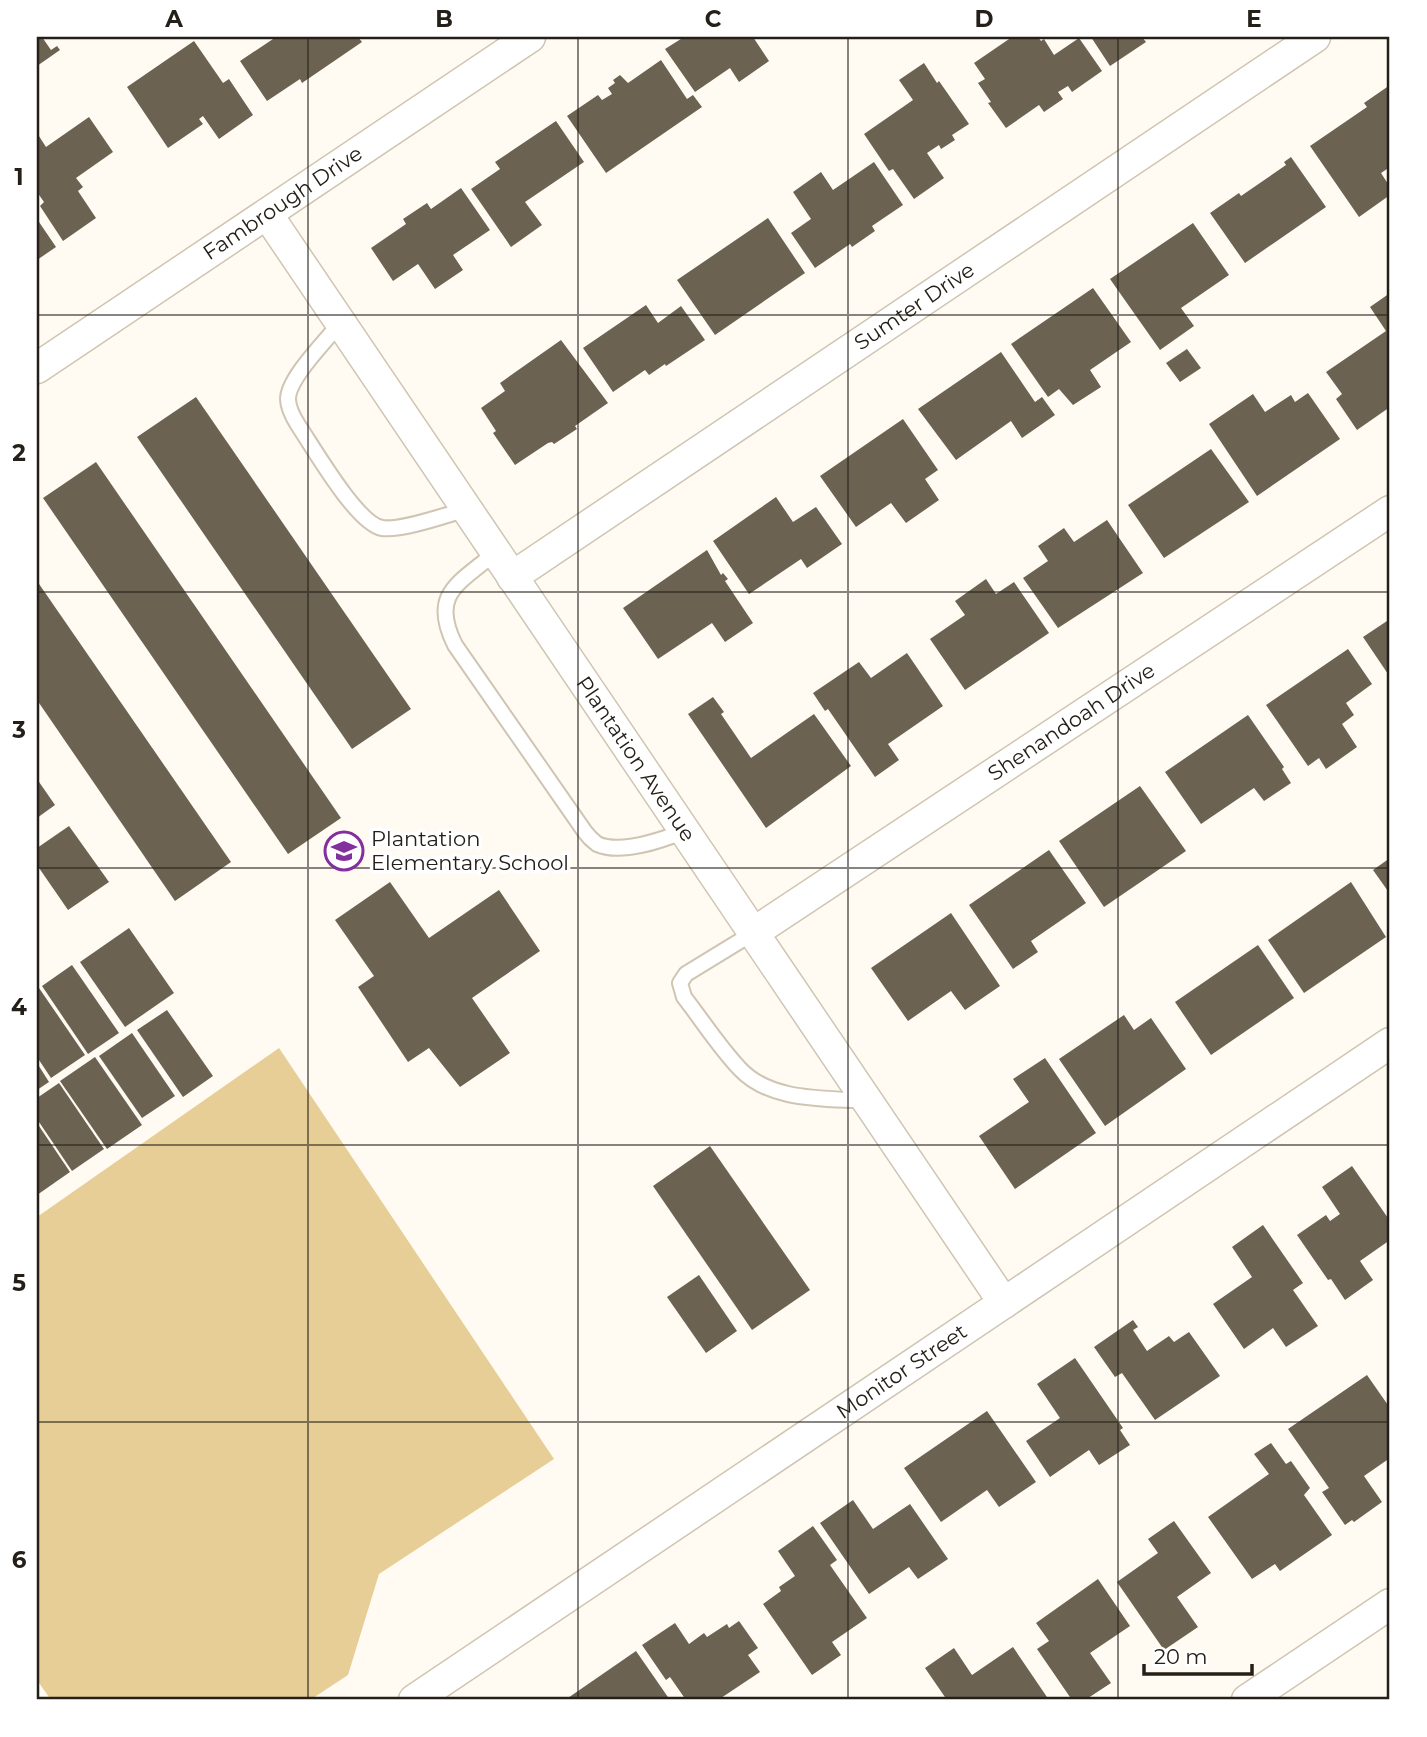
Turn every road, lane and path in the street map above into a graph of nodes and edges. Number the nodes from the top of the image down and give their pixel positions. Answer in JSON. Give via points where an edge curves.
{"nodes":[{"id":1,"x":530,"y":37,"type":"edge"},
{"id":2,"x":1315,"y":37,"type":"edge"},
{"id":3,"x":267,"y":214,"type":"junction"},
{"id":4,"x":340,"y":323,"type":"junction"},
{"id":5,"x":37,"y":369,"type":"edge"},
{"id":6,"x":467,"y":509,"type":"junction"},
{"id":7,"x":1390,"y":512,"type":"edge"},
{"id":8,"x":496,"y":552,"type":"junction"},
{"id":9,"x":512,"y":577,"type":"junction"},
{"id":10,"x":685,"y":831,"type":"junction"},
{"id":11,"x":753,"y":933,"type":"junction"},
{"id":12,"x":1390,"y":1043,"type":"edge"},
{"id":13,"x":867,"y":1101,"type":"junction"},
{"id":14,"x":1004,"y":1303,"type":"junction"},
{"id":15,"x":1390,"y":1604,"type":"edge"},
{"id":16,"x":414,"y":1700,"type":"edge"},
{"id":17,"x":1247,"y":1700,"type":"edge"}],
"edges":[{"from":1,"to":3,"type":"street","name":"Fambrough Drive"},
{"from":2,"to":9,"type":"street","name":"Sumter Drive"},
{"from":3,"to":4,"type":"street","name":"Plantation Avenue"},
{"from":3,"to":5,"type":"street","name":"Fambrough Drive"},
{"from":4,"to":6,"type":"street","name":"Plantation Avenue"},
{"from":4,"to":6,"type":"lane","via":[[293,382],[288,398],[298,425],[356,510],[369,523],[394,528]]},
{"from":6,"to":8,"type":"street","name":"Plantation Avenue"},
{"from":7,"to":11,"type":"street","name":"Shenandoah Drive"},
{"from":8,"to":9,"type":"street","name":"Plantation Avenue"},
{"from":8,"to":10,"type":"lane","via":[[445,601],[443,613],[454,645],[596,843],[612,848],[635,846]]},
{"from":9,"to":10,"type":"street","name":"Plantation Avenue"},
{"from":10,"to":11,"type":"street","name":"Plantation Avenue"},
{"from":11,"to":13,"type":"street","name":"Plantation Avenue"},
{"from":11,"to":13,"type":"lane","via":[[686,974],[680,983],[684,996],[741,1070],[758,1083],[804,1097]]},
{"from":12,"to":14,"type":"street","name":"Monitor Street"},
{"from":13,"to":14,"type":"street","name":"Plantation Avenue"},
{"from":14,"to":16,"type":"street","name":"Monitor Street"},
{"from":15,"to":17,"type":"street"}]}
